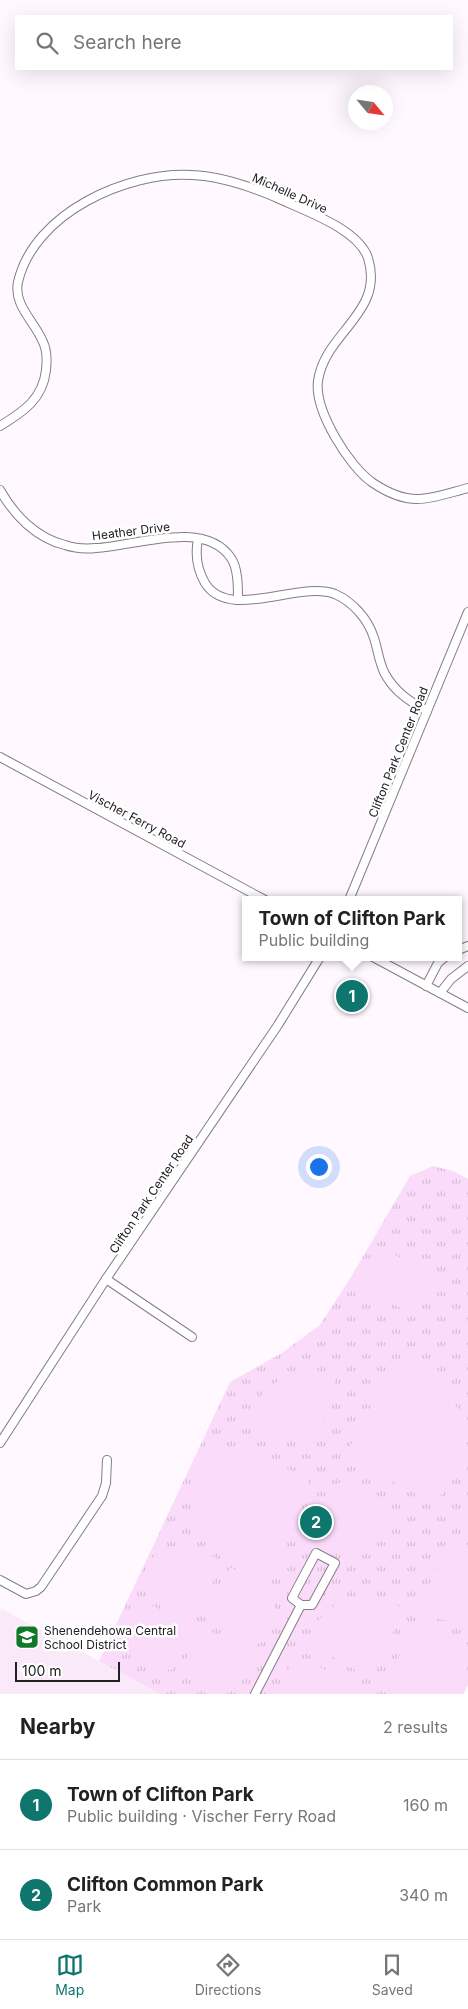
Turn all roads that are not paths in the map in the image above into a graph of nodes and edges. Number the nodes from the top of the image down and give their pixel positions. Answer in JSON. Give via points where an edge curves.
{"nodes":[{"id":1,"x":0,"y":426,"type":"edge"},
{"id":2,"x":468,"y":488,"type":"edge"},
{"id":3,"x":0,"y":490,"type":"edge"},
{"id":4,"x":198,"y":539,"type":"junction"},
{"id":5,"x":238,"y":599,"type":"junction"},
{"id":6,"x":468,"y":612,"type":"edge"},
{"id":7,"x":427,"y":711,"type":"junction"},
{"id":8,"x":0,"y":757,"type":"edge"},
{"id":9,"x":258,"y":896,"type":"edge"},
{"id":10,"x":351,"y":896,"type":"edge"},
{"id":11,"x":318,"y":961,"type":"edge"},
{"id":12,"x":380,"y":961,"type":"edge"},
{"id":13,"x":440,"y":961,"type":"edge"},
{"id":14,"x":468,"y":966,"type":"edge"},
{"id":15,"x":426,"y":986,"type":"junction"},
{"id":16,"x":440,"y":993,"type":"junction"},
{"id":17,"x":468,"y":1008,"type":"edge"},
{"id":18,"x":106,"y":1279,"type":"junction"},
{"id":19,"x":192,"y":1337,"type":"dead end"},
{"id":20,"x":0,"y":1443,"type":"edge"},
{"id":21,"x":107,"y":1460,"type":"dead end"},
{"id":22,"x":0,"y":1580,"type":"edge"},
{"id":23,"x":301,"y":1605,"type":"junction"},
{"id":24,"x":255,"y":1694,"type":"edge"}],
"edges":[{"from":1,"to":2,"type":"street","name":"Michelle Drive","via":[[34,402],[46,374],[43,342],[19,300],[18,285],[29,252],[63,217],[85,202],[124,184],[168,175],[215,178],[253,188],[324,220],[354,238],[368,258],[371,281],[368,299],[335,342],[318,383],[321,410],[346,454],[370,482],[396,494],[418,499]]},
{"from":3,"to":4,"type":"street","name":"Heather Drive","via":[[19,518],[54,542],[66,546],[96,548],[176,536]]},
{"from":4,"to":5,"type":"street","name":"Heather Drive","via":[[225,551],[232,559]]},
{"from":4,"to":5,"type":"street","via":[[200,575],[208,587],[224,597]]},
{"from":5,"to":7,"type":"street","via":[[260,599],[306,590],[326,592],[347,601],[368,624],[379,660],[392,684],[400,695]]},
{"from":6,"to":7,"type":"street","name":"Clifton Park Center Road"},
{"from":7,"to":10,"type":"street","name":"Clifton Park Center Road"},
{"from":8,"to":9,"type":"street","name":"Vischer Ferry Road"},
{"from":11,"to":18,"type":"street","name":"Clifton Park Center Road","via":[[278,1025]]},
{"from":12,"to":15,"type":"street"},
{"from":13,"to":15,"type":"street"},
{"from":14,"to":16,"type":"street","via":[[451,978]]},
{"from":15,"to":16,"type":"street"},
{"from":16,"to":17,"type":"street"},
{"from":18,"to":19,"type":"street"},
{"from":18,"to":20,"type":"street","name":"Clifton Park Center Road"},
{"from":21,"to":22,"type":"street","via":[[102,1496],[41,1587],[26,1594]]},
{"from":23,"to":23,"type":"street","via":[[292,1598],[316,1553],[335,1563],[312,1605]]},
{"from":23,"to":24,"type":"street"}]}
